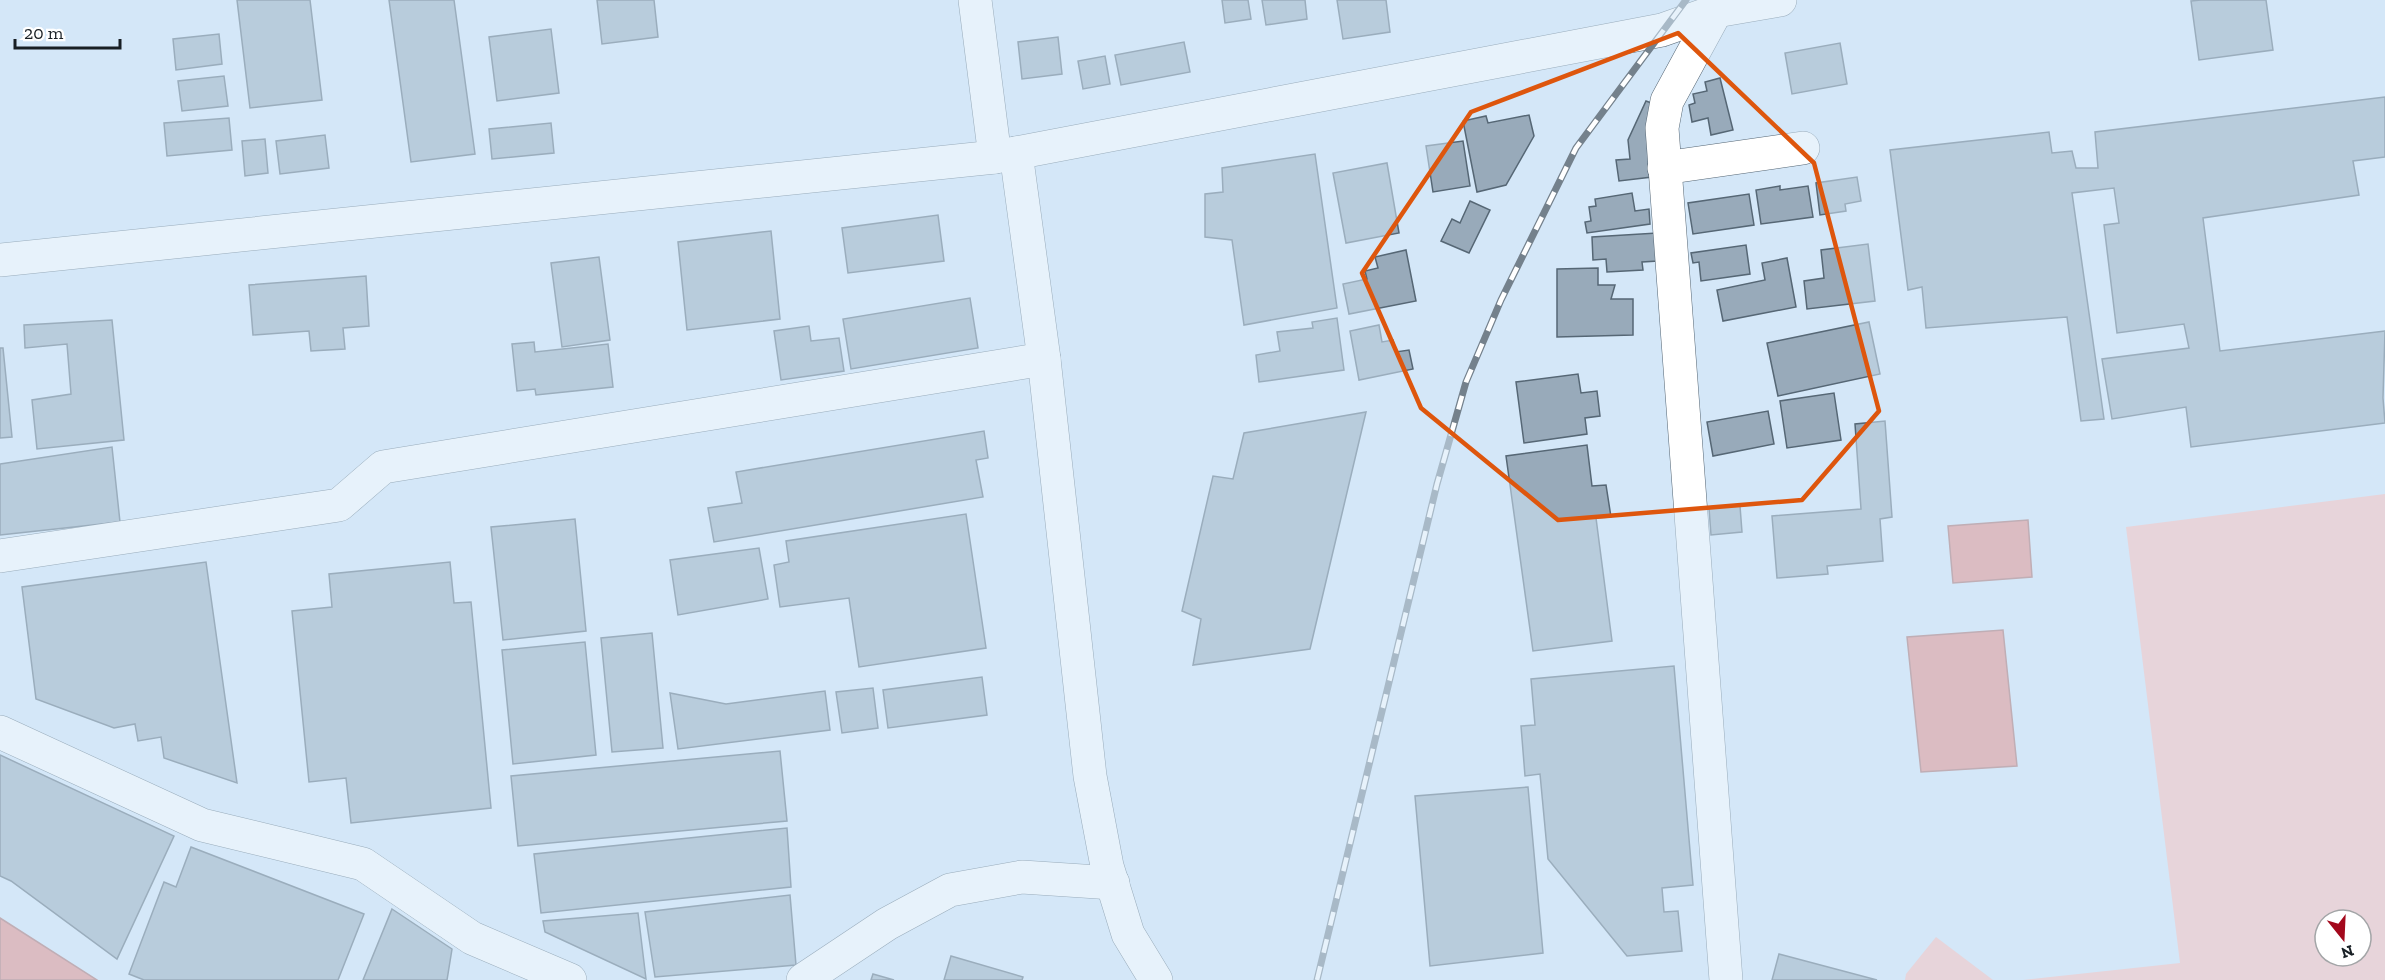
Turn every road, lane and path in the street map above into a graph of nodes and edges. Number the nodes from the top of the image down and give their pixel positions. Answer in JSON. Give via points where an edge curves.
{"nodes":[{"id":1,"x":975,"y":0,"type":"edge"},
{"id":2,"x":1780,"y":0,"type":"edge"},
{"id":3,"x":1716,"y":11,"type":"junction"},
{"id":4,"x":1803,"y":148,"type":"dead end"},
{"id":5,"x":1005,"y":155,"type":"junction"},
{"id":6,"x":1664,"y":168,"type":"junction"},
{"id":7,"x":0,"y":260,"type":"edge"},
{"id":8,"x":1044,"y":359,"type":"junction"},
{"id":9,"x":0,"y":556,"type":"edge"},
{"id":10,"x":0,"y":732,"type":"edge"},
{"id":11,"x":1113,"y":883,"type":"junction"},
{"id":12,"x":570,"y":980,"type":"edge"},
{"id":13,"x":803,"y":980,"type":"edge"},
{"id":14,"x":1156,"y":980,"type":"edge"},
{"id":15,"x":1726,"y":980,"type":"edge"}],
"edges":[{"from":1,"to":5,"type":"street"},
{"from":2,"to":3,"type":"street"},
{"from":3,"to":5,"type":"street","via":[[1662,30]]},
{"from":3,"to":6,"type":"street","via":[[1666,101],[1662,128]]},
{"from":4,"to":6,"type":"street"},
{"from":5,"to":7,"type":"street"},
{"from":5,"to":8,"type":"street"},
{"from":6,"to":15,"type":"street"},
{"from":8,"to":9,"type":"street","via":[[383,467],[339,505]]},
{"from":8,"to":11,"type":"street","via":[[1090,776]]},
{"from":10,"to":12,"type":"street","via":[[202,825],[363,864],[472,938]]},
{"from":11,"to":13,"type":"street","via":[[1022,878],[950,890],[887,924]]},
{"from":11,"to":14,"type":"street","via":[[1128,934]]}]}
